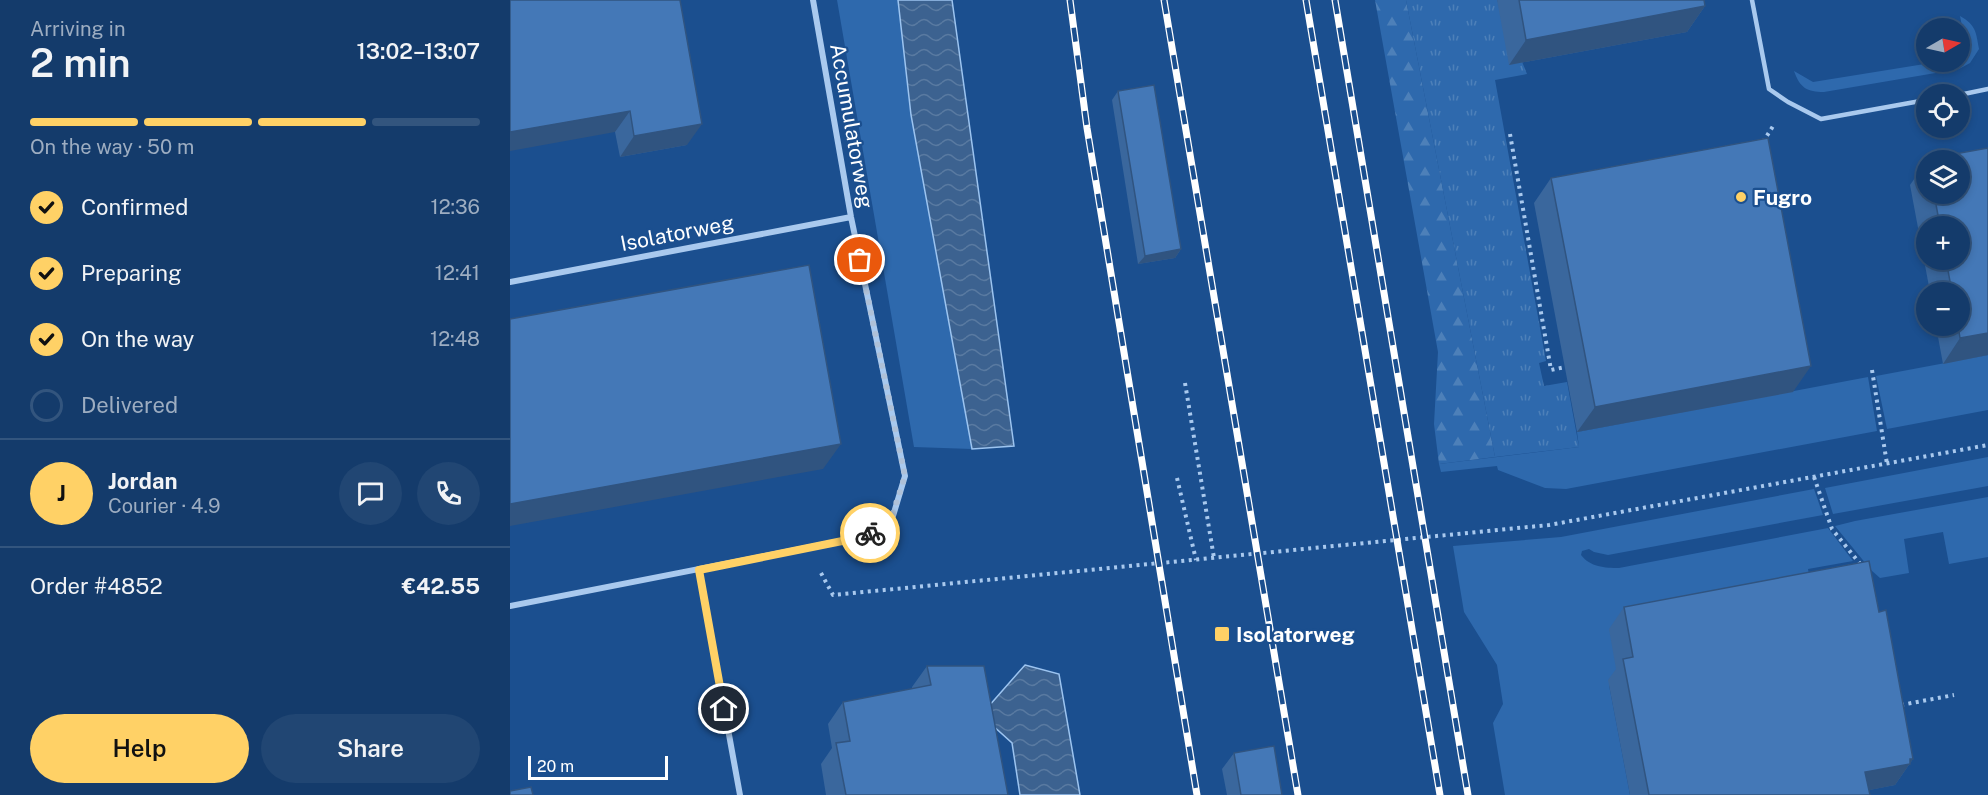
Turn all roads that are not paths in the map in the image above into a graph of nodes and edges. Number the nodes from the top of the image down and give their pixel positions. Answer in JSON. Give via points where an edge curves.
{"nodes":[{"id":1,"x":813,"y":0,"type":"edge"},
{"id":2,"x":1752,"y":0,"type":"edge"},
{"id":3,"x":1988,"y":89,"type":"edge"},
{"id":4,"x":1970,"y":92,"type":"edge"},
{"id":5,"x":1916,"y":102,"type":"edge"},
{"id":6,"x":851,"y":217,"type":"junction"},
{"id":7,"x":510,"y":282,"type":"edge"},
{"id":8,"x":699,"y":570,"type":"junction"},
{"id":9,"x":510,"y":606,"type":"edge"},
{"id":10,"x":740,"y":795,"type":"edge"}],
"edges":[{"from":1,"to":6,"type":"street","name":"Accumulatorweg"},
{"from":2,"to":5,"type":"lane","via":[[1768,89],[1788,102],[1821,119]]},
{"from":3,"to":4,"type":"lane"},
{"from":6,"to":7,"type":"street","name":"Isolatorweg"},
{"from":6,"to":8,"type":"street","name":"Accumulatorweg","via":[[905,476],[892,516],[867,536]]},
{"from":8,"to":9,"type":"street"},
{"from":8,"to":10,"type":"street"}]}
